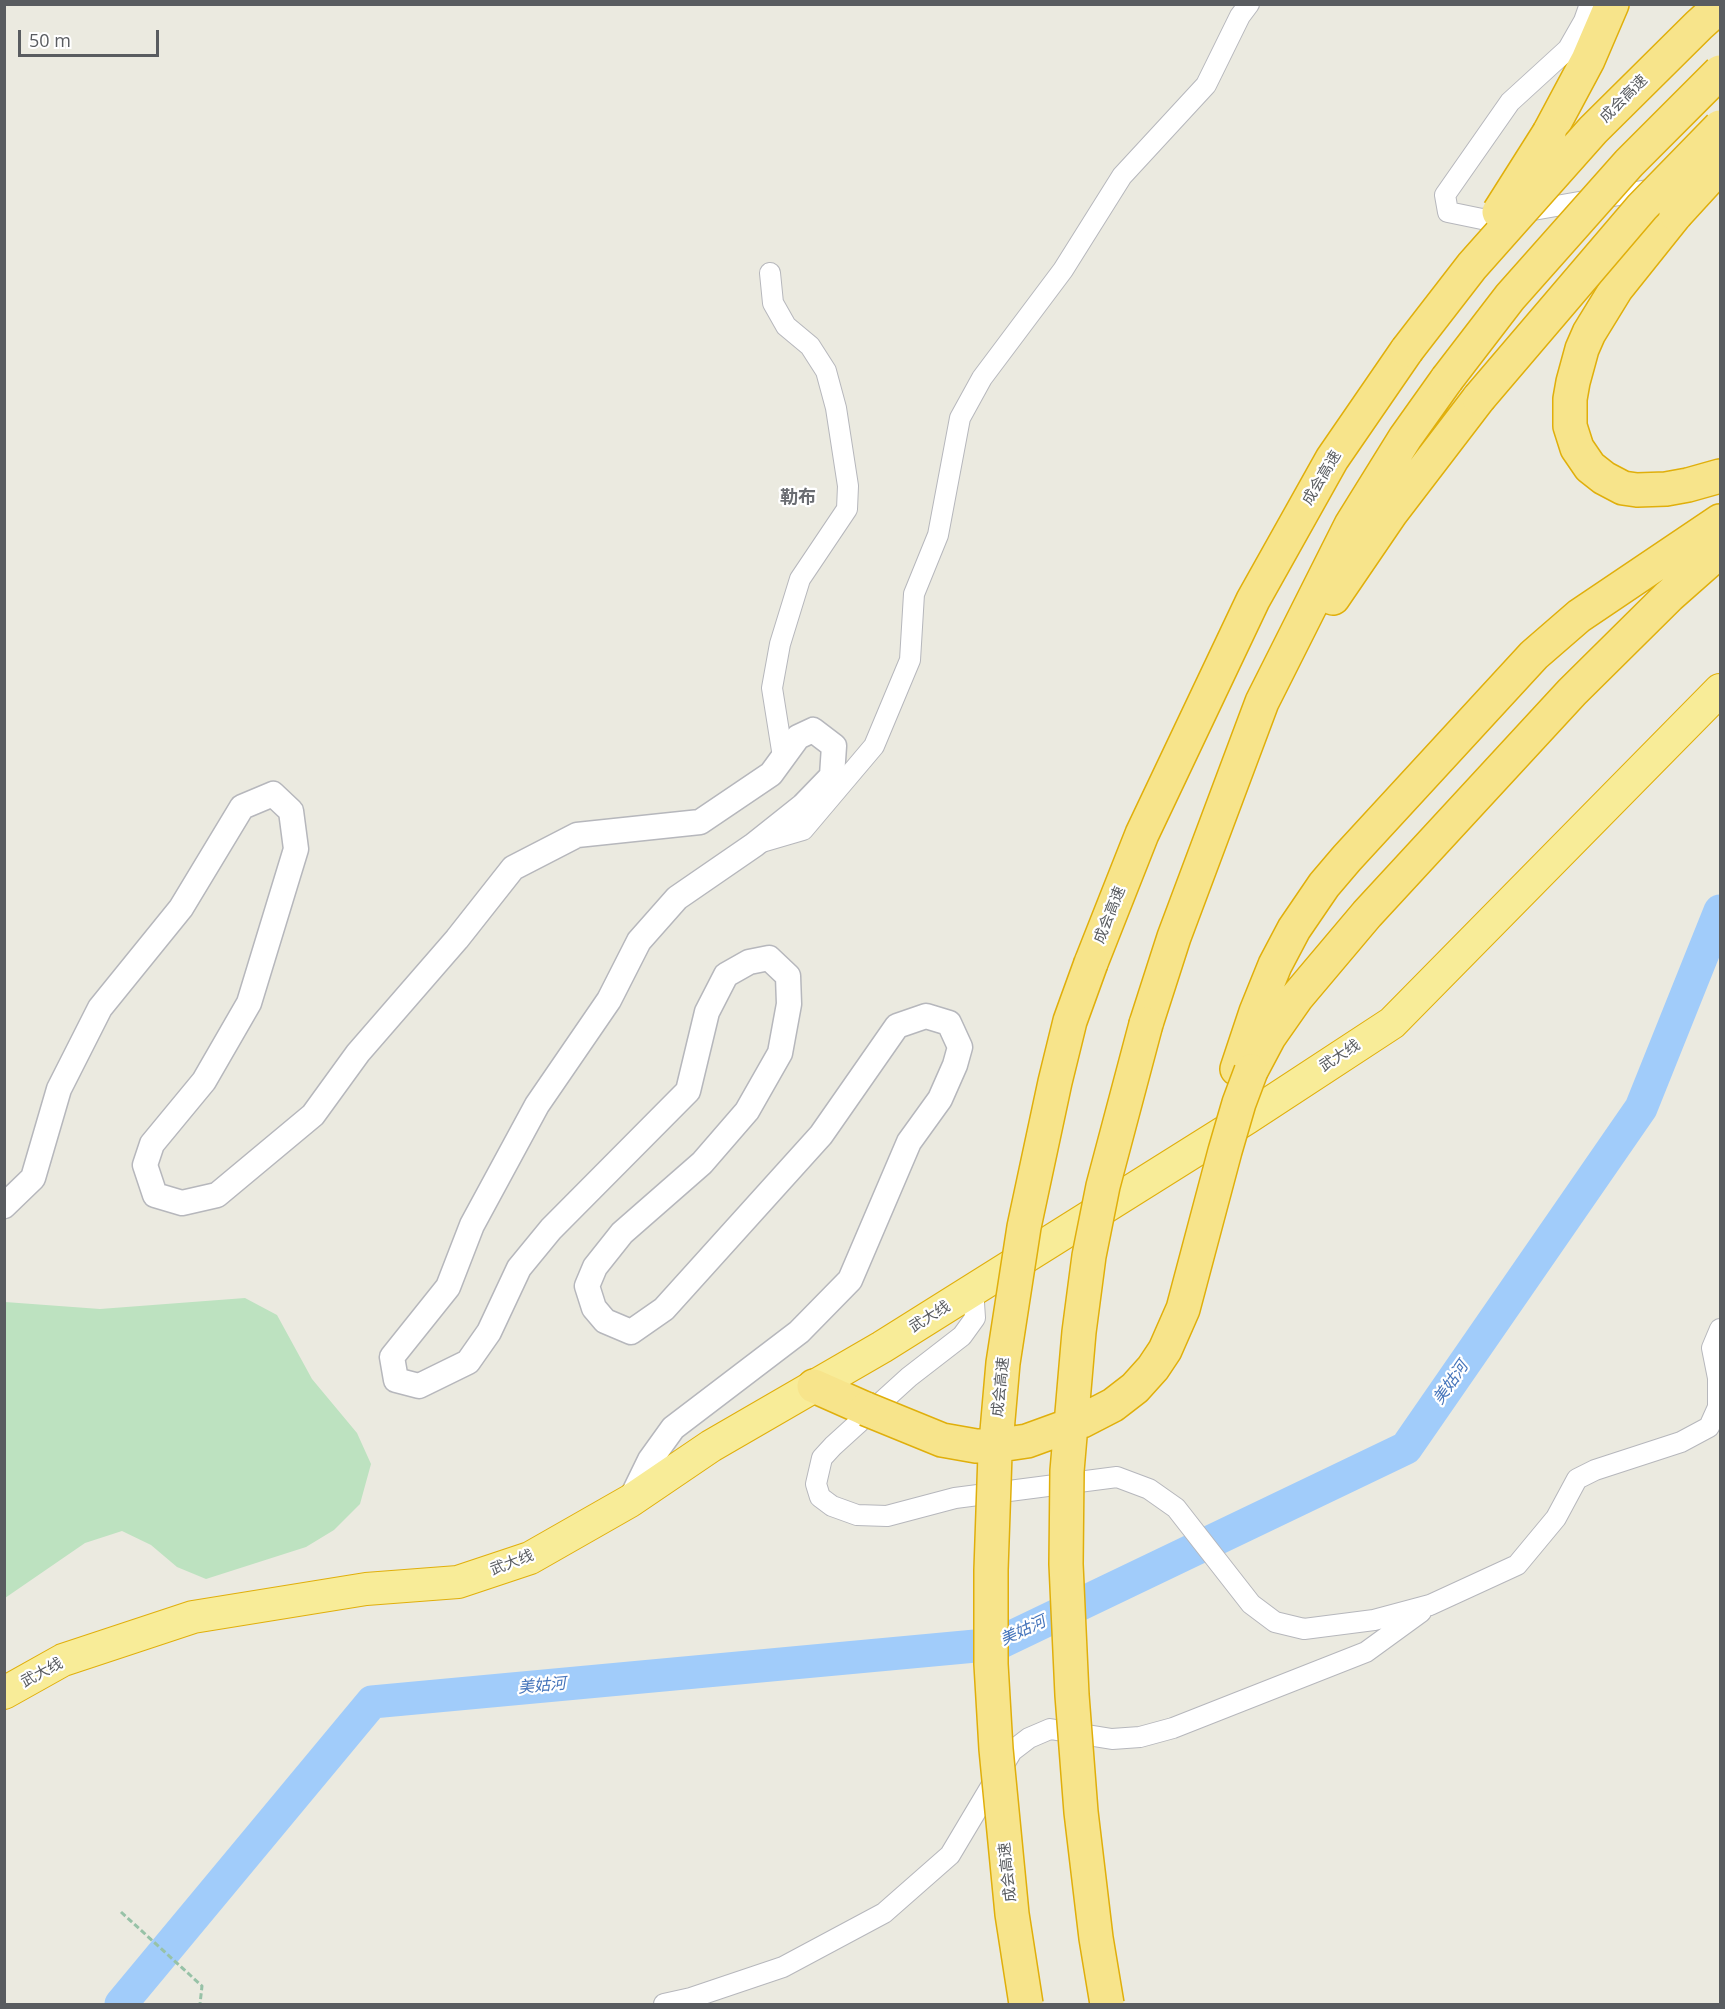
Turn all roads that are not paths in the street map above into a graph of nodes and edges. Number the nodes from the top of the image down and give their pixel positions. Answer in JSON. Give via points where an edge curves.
{"nodes":[{"id":1,"x":1249,"y":4,"type":"edge"},
{"id":2,"x":1590,"y":4,"type":"edge"},
{"id":3,"x":1612,"y":4,"type":"edge"},
{"id":4,"x":1720,"y":6,"type":"edge"},
{"id":5,"x":1720,"y":72,"type":"edge"},
{"id":6,"x":1720,"y":127,"type":"edge"},
{"id":7,"x":1720,"y":168,"type":"edge"},
{"id":8,"x":770,"y":273,"type":"dead end"},
{"id":9,"x":1417,"y":338,"type":"junction"},
{"id":10,"x":1720,"y":476,"type":"edge"},
{"id":11,"x":1720,"y":521,"type":"edge"},
{"id":12,"x":1720,"y":551,"type":"edge"},
{"id":13,"x":1720,"y":690,"type":"edge"},
{"id":14,"x":783,"y":757,"type":"junction"},
{"id":15,"x":1223,"y":803,"type":"junction"},
{"id":16,"x":754,"y":845,"type":"junction"},
{"id":17,"x":1244,"y":1070,"type":"junction"},
{"id":18,"x":4,"y":1206,"type":"edge"},
{"id":19,"x":968,"y":1293,"type":"junction"},
{"id":20,"x":1720,"y":1329,"type":"edge"},
{"id":21,"x":814,"y":1386,"type":"junction"},
{"id":22,"x":630,"y":1500,"type":"junction"},
{"id":23,"x":1430,"y":1605,"type":"junction"},
{"id":24,"x":4,"y":1693,"type":"edge"},
{"id":25,"x":664,"y":2004,"type":"edge"},
{"id":26,"x":1026,"y":2004,"type":"edge"},
{"id":27,"x":1107,"y":2004,"type":"edge"}],
"edges":[{"from":1,"to":16,"type":"street","via":[[1206,85],[1122,176],[1064,270],[982,378],[960,418],[938,535],[914,594],[910,660],[874,746],[803,830]]},
{"from":2,"to":7,"type":"street","via":[[1568,49],[1509,102],[1445,195],[1448,212],[1482,219],[1681,184]]},
{"from":3,"to":9,"type":"highway","bridge":true,"via":[[1588,60],[1549,133]]},
{"from":4,"to":9,"type":"highway","name":"成会高速","bridge":true,"via":[[1593,129],[1472,266]]},
{"from":5,"to":15,"type":"highway","bridge":true,"via":[[1629,163],[1510,297],[1405,438],[1351,525],[1262,702]]},
{"from":6,"to":15,"type":"highway","bridge":true,"via":[[1642,207],[1479,398],[1391,513],[1286,674]]},
{"from":7,"to":10,"type":"highway","bridge":true,"via":[[1676,214],[1616,289],[1589,333],[1573,381],[1570,413],[1573,437],[1585,460],[1612,483],[1637,490],[1666,489]]},
{"from":8,"to":14,"type":"street","via":[[773,303],[786,326],[810,346],[826,371],[848,486],[847,509],[800,579],[780,644],[772,688]]},
{"from":9,"to":26,"type":"highway","name":"成会高速","bridge":true,"via":[[1332,459],[1253,600],[1142,834],[1070,1021],[1060,1062],[1024,1227],[1003,1363],[995,1454],[991,1664],[1012,1914]]},
{"from":11,"to":17,"type":"highway","via":[[1579,616],[1534,656],[1347,858],[1324,885],[1275,965],[1256,1012]]},
{"from":12,"to":17,"type":"highway","via":[[1669,596],[1557,709],[1337,949]]},
{"from":13,"to":19,"type":"highway","name":"武大线","via":[[1392,1023]]},
{"from":14,"to":16,"type":"street","via":[[798,737],[813,730],[834,746],[832,776],[803,806]]},
{"from":14,"to":18,"type":"street","via":[[771,774],[700,822],[577,835],[513,868],[358,1053],[313,1115],[217,1195],[182,1203],[155,1196],[145,1165],[152,1144],[204,1080],[249,1003],[296,849],[291,812],[273,794],[242,807],[181,908],[100,1008],[59,1089],[33,1178]]},
{"from":15,"to":27,"type":"highway","bridge":true,"via":[[1146,1024],[1103,1186],[1079,1332],[1067,1471],[1066,1564],[1081,1812]]},
{"from":16,"to":22,"type":"street","via":[[677,898],[639,940],[609,1000],[537,1105],[472,1225],[448,1287],[392,1358],[396,1380],[419,1386],[468,1362],[489,1332],[519,1268],[551,1229],[688,1091],[707,1012],[726,975],[748,962],[769,958],[788,976],[789,1004],[780,1053],[747,1111],[702,1163],[622,1233],[595,1267],[587,1286],[594,1308],[605,1322],[631,1332],[664,1309],[821,1135],[897,1026],[926,1016],[950,1023],[960,1047],[955,1065],[940,1099],[909,1142],[850,1280],[799,1332],[673,1428],[650,1460]]},
{"from":17,"to":21,"type":"highway","bridge":true,"via":[[1230,1105],[1225,1150],[1176,1330],[1153,1368],[1113,1405],[1035,1438],[976,1446],[942,1440]]},
{"from":19,"to":21,"type":"highway","name":"武大线"},
{"from":19,"to":23,"type":"street","via":[[975,1318],[962,1336],[909,1377],[822,1458],[816,1484],[820,1497],[832,1506],[857,1515],[887,1516],[955,1497],[1117,1477],[1149,1489],[1176,1508],[1251,1604],[1275,1622],[1304,1629],[1374,1620]]},
{"from":20,"to":23,"type":"street","via":[[1712,1348],[1718,1407],[1709,1427],[1681,1442],[1577,1479],[1556,1518],[1517,1565]]},
{"from":21,"to":22,"type":"highway","name":"武大线","via":[[711,1446]]},
{"from":22,"to":24,"type":"highway","name":"武大线","via":[[530,1558],[458,1582],[366,1589],[193,1617],[63,1660]]},
{"from":23,"to":25,"type":"street","via":[[1366,1652],[1173,1728],[1140,1737],[1112,1739],[1050,1729],[1029,1738],[1012,1751],[950,1855],[884,1913],[783,1967]]}]}
